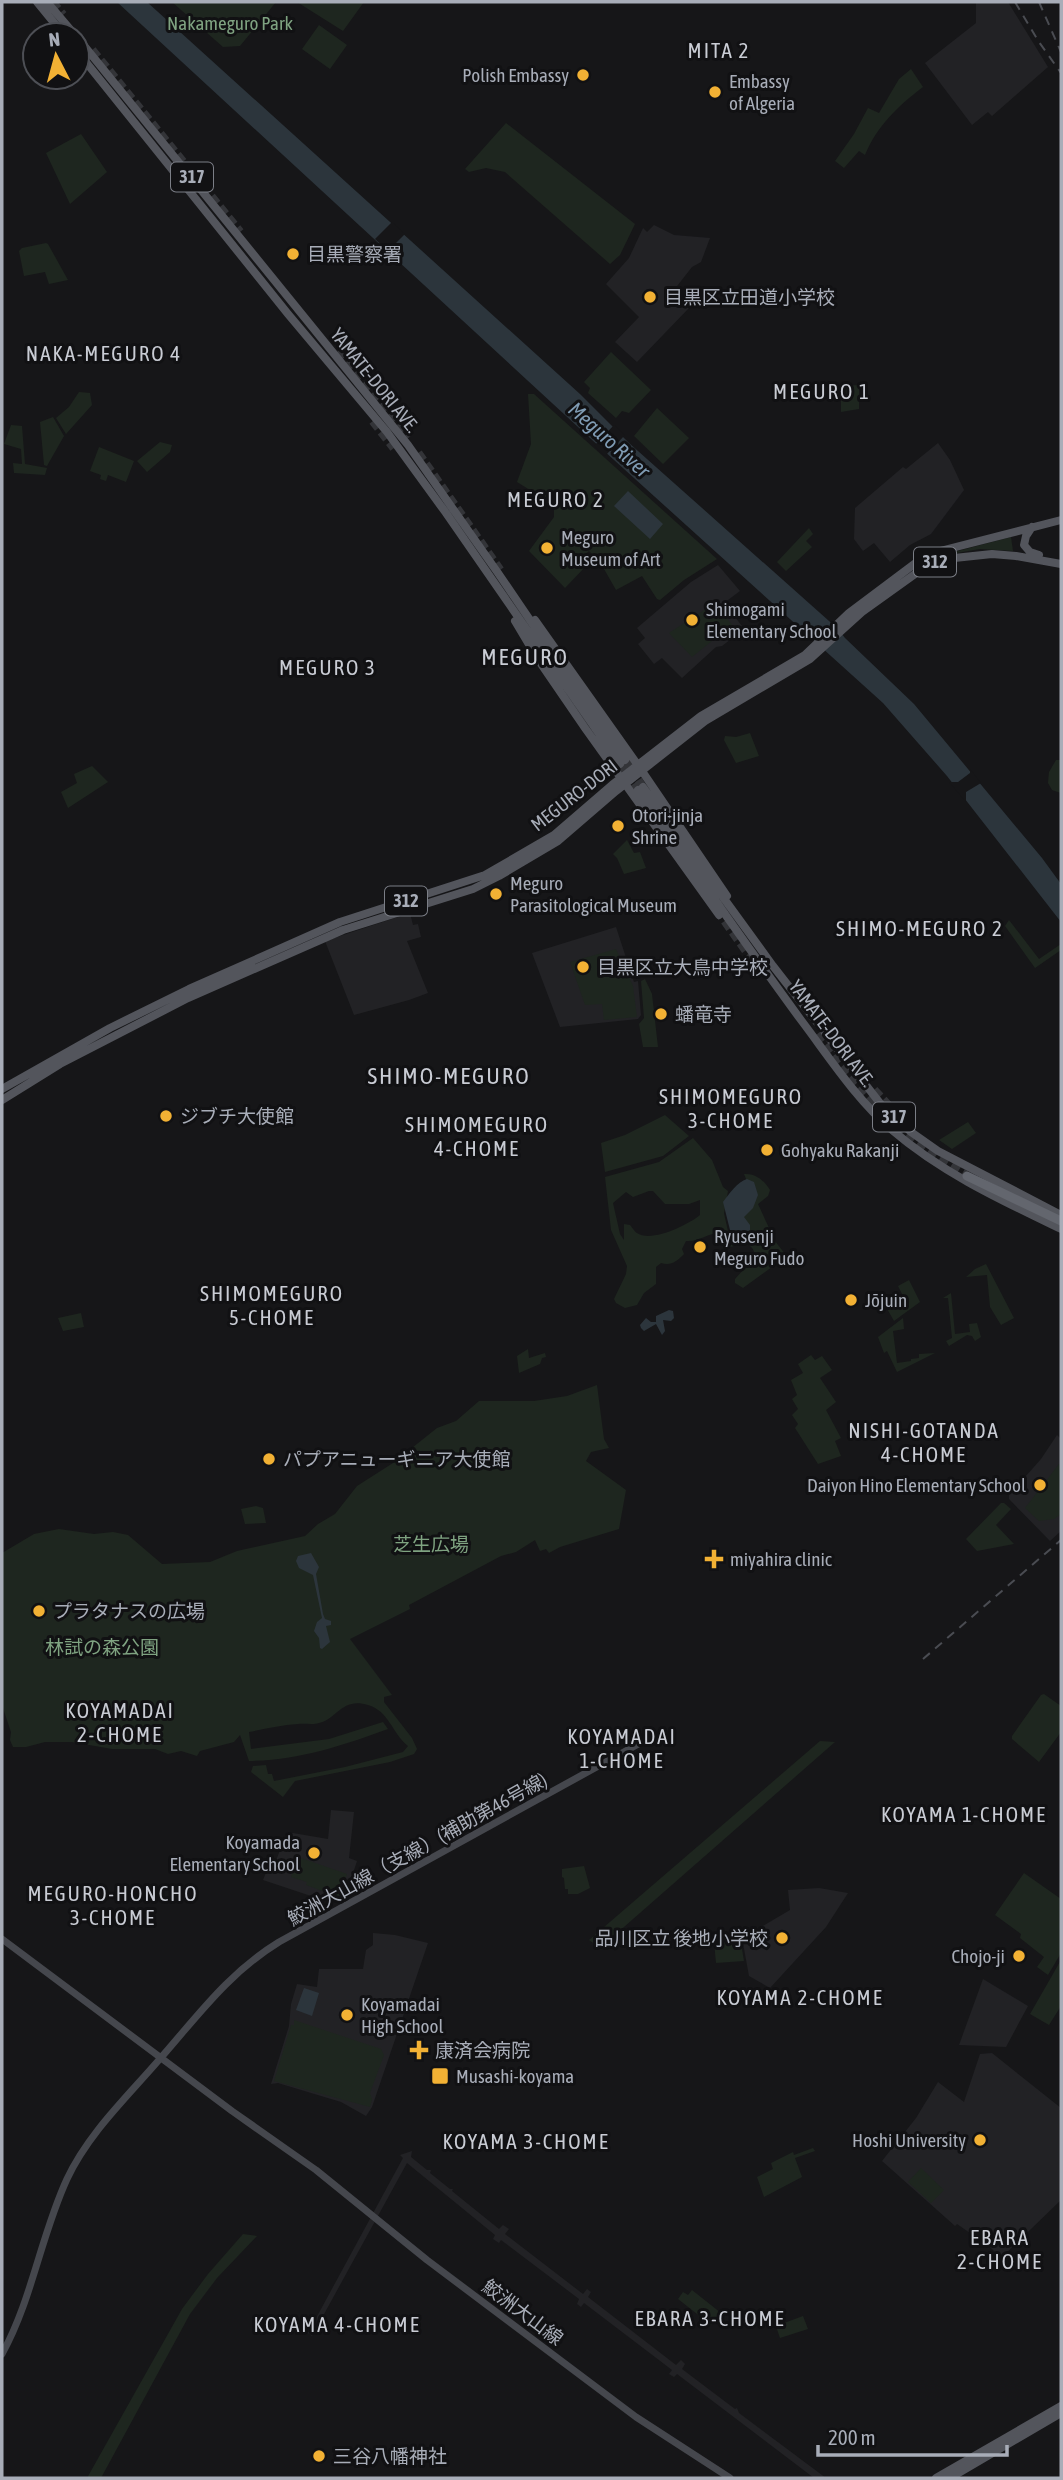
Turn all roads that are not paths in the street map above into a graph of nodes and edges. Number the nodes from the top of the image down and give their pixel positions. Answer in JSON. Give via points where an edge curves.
{"nodes":[{"id":1,"x":35,"y":2,"type":"edge"},
{"id":2,"x":48,"y":2,"type":"edge"},
{"id":3,"x":51,"y":12,"type":"junction"},
{"id":4,"x":56,"y":21,"type":"edge"},
{"id":5,"x":60,"y":21,"type":"edge"},
{"id":6,"x":91,"y":54,"type":"edge"},
{"id":7,"x":91,"y":68,"type":"edge"},
{"id":8,"x":1061,"y":520,"type":"edge"},
{"id":9,"x":1032,"y":527,"type":"junction"},
{"id":10,"x":1049,"y":561,"type":"junction"},
{"id":11,"x":1061,"y":564,"type":"edge"},
{"id":12,"x":498,"y":573,"type":"junction"},
{"id":13,"x":496,"y":585,"type":"junction"},
{"id":14,"x":838,"y":628,"type":"junction"},
{"id":15,"x":821,"y":647,"type":"junction"},
{"id":16,"x":640,"y":768,"type":"junction"},
{"id":17,"x":623,"y":781,"type":"junction"},
{"id":18,"x":612,"y":790,"type":"junction"},
{"id":19,"x":744,"y":927,"type":"junction"},
{"id":20,"x":747,"y":946,"type":"junction"},
{"id":21,"x":2,"y":1089,"type":"edge"},
{"id":22,"x":2,"y":1100,"type":"edge"},
{"id":23,"x":967,"y":1176,"type":"tunnel mouth"},
{"id":24,"x":1061,"y":1215,"type":"edge"},
{"id":25,"x":1061,"y":1221,"type":"edge"},
{"id":26,"x":1061,"y":1229,"type":"edge"},
{"id":27,"x":642,"y":1742,"type":"dead end"},
{"id":28,"x":2,"y":1939,"type":"edge"},
{"id":29,"x":161,"y":2058,"type":"junction"},
{"id":30,"x":302,"y":2163,"type":"junction"},
{"id":31,"x":2,"y":2354,"type":"edge"},
{"id":32,"x":1061,"y":2406,"type":"edge"},
{"id":33,"x":1061,"y":2413,"type":"edge"},
{"id":34,"x":722,"y":2478,"type":"edge"},
{"id":35,"x":730,"y":2478,"type":"edge"},
{"id":36,"x":936,"y":2478,"type":"edge"},
{"id":37,"x":950,"y":2478,"type":"edge"}],
"edges":[{"from":1,"to":3,"type":"main road","number":"317"},
{"from":2,"to":3,"type":"main road","number":"317"},
{"from":3,"to":4,"type":"main road","number":"317"},
{"from":3,"to":5,"type":"main road","name":"YAMATE-DORI AVE.","number":"317"},
{"from":6,"to":12,"type":"main road","name":"YAMATE-DORI AVE.","number":"317","via":[[383,412]]},
{"from":7,"to":13,"type":"main road","name":"YAMATE-DORI AVE.","number":"317","via":[[387,432]]},
{"from":8,"to":9,"type":"main road","name":"MEGURO-DORI","number":"312"},
{"from":9,"to":10,"type":"main road","via":[[1024,545]]},
{"from":9,"to":14,"type":"main road","name":"MEGURO-DORI","number":"312","via":[[926,557],[868,598]]},
{"from":10,"to":11,"type":"main road","name":"MEGURO-DORI","number":"312"},
{"from":10,"to":14,"type":"main road","name":"MEGURO-DORI","number":"312","via":[[992,554],[937,561]]},
{"from":12,"to":13,"type":"main road","name":"YAMATE-DORI AVE.","number":"317","via":[[623,762]]},
{"from":12,"to":16,"type":"main road","number":"317"},
{"from":13,"to":17,"type":"main road","number":"317","via":[[532,650]]},
{"from":14,"to":15,"type":"main road","name":"MEGURO-DORI","number":"312"},
{"from":15,"to":16,"type":"main road","name":"MEGURO-DORI","number":"312","via":[[802,665],[705,722]]},
{"from":15,"to":16,"type":"main road","name":"MEGURO-DORI","number":"312","via":[[701,716]]},
{"from":16,"to":17,"type":"main road","name":"MEGURO-DORI","number":"312"},
{"from":16,"to":19,"type":"main road","number":"317","via":[[717,878]]},
{"from":17,"to":18,"type":"main road","name":"MEGURO-DORI","number":"312"},
{"from":17,"to":20,"type":"main road","number":"317","via":[[695,883]]},
{"from":18,"to":21,"type":"main road","name":"MEGURO-DORI","number":"312","via":[[554,835],[485,875],[340,922],[110,1028]]},
{"from":18,"to":22,"type":"main road","name":"MEGURO-DORI","number":"312","via":[[558,841],[488,883],[343,930],[188,998]]},
{"from":19,"to":20,"type":"main road","name":"YAMATE-DORI AVE.","number":"317","via":[[641,788]]},
{"from":19,"to":24,"type":"main road","name":"YAMATE-DORI AVE.","number":"317","via":[[858,1077],[898,1121],[956,1161]]},
{"from":20,"to":26,"type":"main road","name":"YAMATE-DORI AVE.","number":"317","via":[[849,1083],[890,1129],[964,1180]]},
{"from":23,"to":25,"type":"highway"},
{"from":27,"to":29,"type":"main road","name":"鮫洲大山線（支線）(補助第46号線)","via":[[256,1957],[231,1978]]},
{"from":28,"to":29,"type":"main road","name":"鮫洲大山線"},
{"from":29,"to":30,"type":"main road","name":"鮫洲大山線"},
{"from":29,"to":31,"type":"main road","name":"鮫洲大山線（支線）(補助第46号線)","via":[[91,2139],[70,2174]]},
{"from":30,"to":34,"type":"main road","name":"鮫洲大山線","via":[[519,2334],[634,2420]]},
{"from":30,"to":35,"type":"main road","name":"鮫洲大山線","via":[[636,2417]]},
{"from":32,"to":36,"type":"main road"},
{"from":33,"to":37,"type":"main road"}]}
